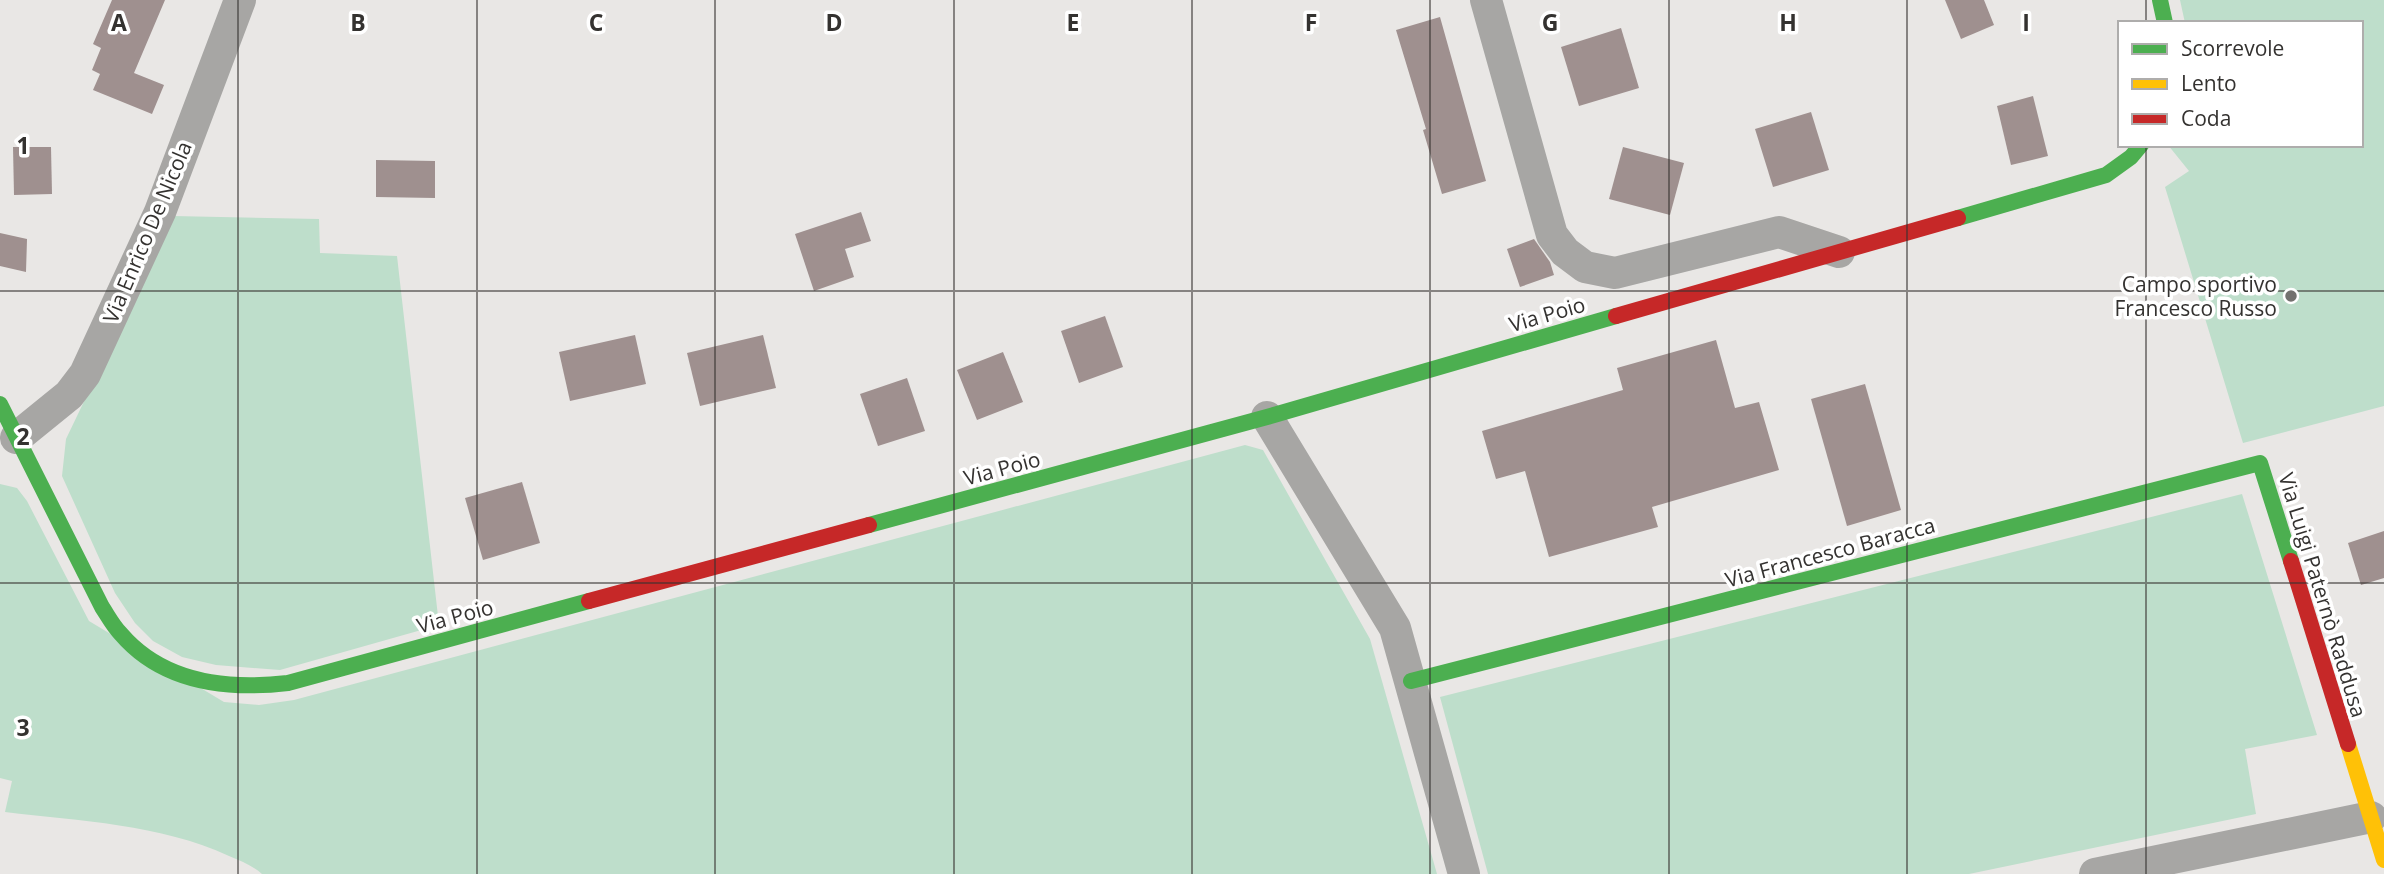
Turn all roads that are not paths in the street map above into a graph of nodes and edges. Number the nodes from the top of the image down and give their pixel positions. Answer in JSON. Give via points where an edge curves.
{"nodes":[{"id":1,"x":240,"y":0,"type":"edge"},
{"id":2,"x":1486,"y":0,"type":"edge"},
{"id":3,"x":2160,"y":0,"type":"edge"},
{"id":4,"x":2165,"y":21,"type":"edge"},
{"id":5,"x":2139,"y":147,"type":"edge"},
{"id":6,"x":1839,"y":251,"type":"junction"},
{"id":7,"x":0,"y":404,"type":"edge"},
{"id":8,"x":1267,"y":417,"type":"junction"},
{"id":9,"x":16,"y":438,"type":"junction"},
{"id":10,"x":2260,"y":463,"type":"joint"},
{"id":11,"x":1411,"y":681,"type":"junction"},
{"id":12,"x":2371,"y":817,"type":"junction"},
{"id":13,"x":2384,"y":860,"type":"edge"},
{"id":14,"x":2147,"y":869,"type":"edge"},
{"id":15,"x":1464,"y":874,"type":"edge"},
{"id":16,"x":2095,"y":874,"type":"edge"}],
"edges":[{"from":1,"to":9,"type":"street","name":"Via Enrico De Nicola","via":[[160,212],[85,374],[69,395]]},
{"from":2,"to":6,"type":"street","via":[[1552,235],[1564,252],[1585,267],[1615,273],[1779,232]]},
{"from":3,"to":4,"type":"street"},
{"from":5,"to":6,"type":"street","name":"Via Poio","via":[[2106,174]]},
{"from":6,"to":8,"type":"street","name":"Via Poio"},
{"from":7,"to":9,"type":"street","name":"Via Poio"},
{"from":8,"to":9,"type":"street","name":"Via Poio","via":[[262,687],[229,687],[169,672],[122,636],[102,607]]},
{"from":8,"to":11,"type":"street","via":[[1395,628]]},
{"from":10,"to":11,"type":"street","name":"Via Francesco Baracca"},
{"from":10,"to":12,"type":"street","name":"Via Luigi Paternò Raddusa"},
{"from":11,"to":15,"type":"street"},
{"from":12,"to":13,"type":"street","name":"Via Luigi Paternò Raddusa"},
{"from":12,"to":14,"type":"street"},
{"from":14,"to":16,"type":"street"}]}
